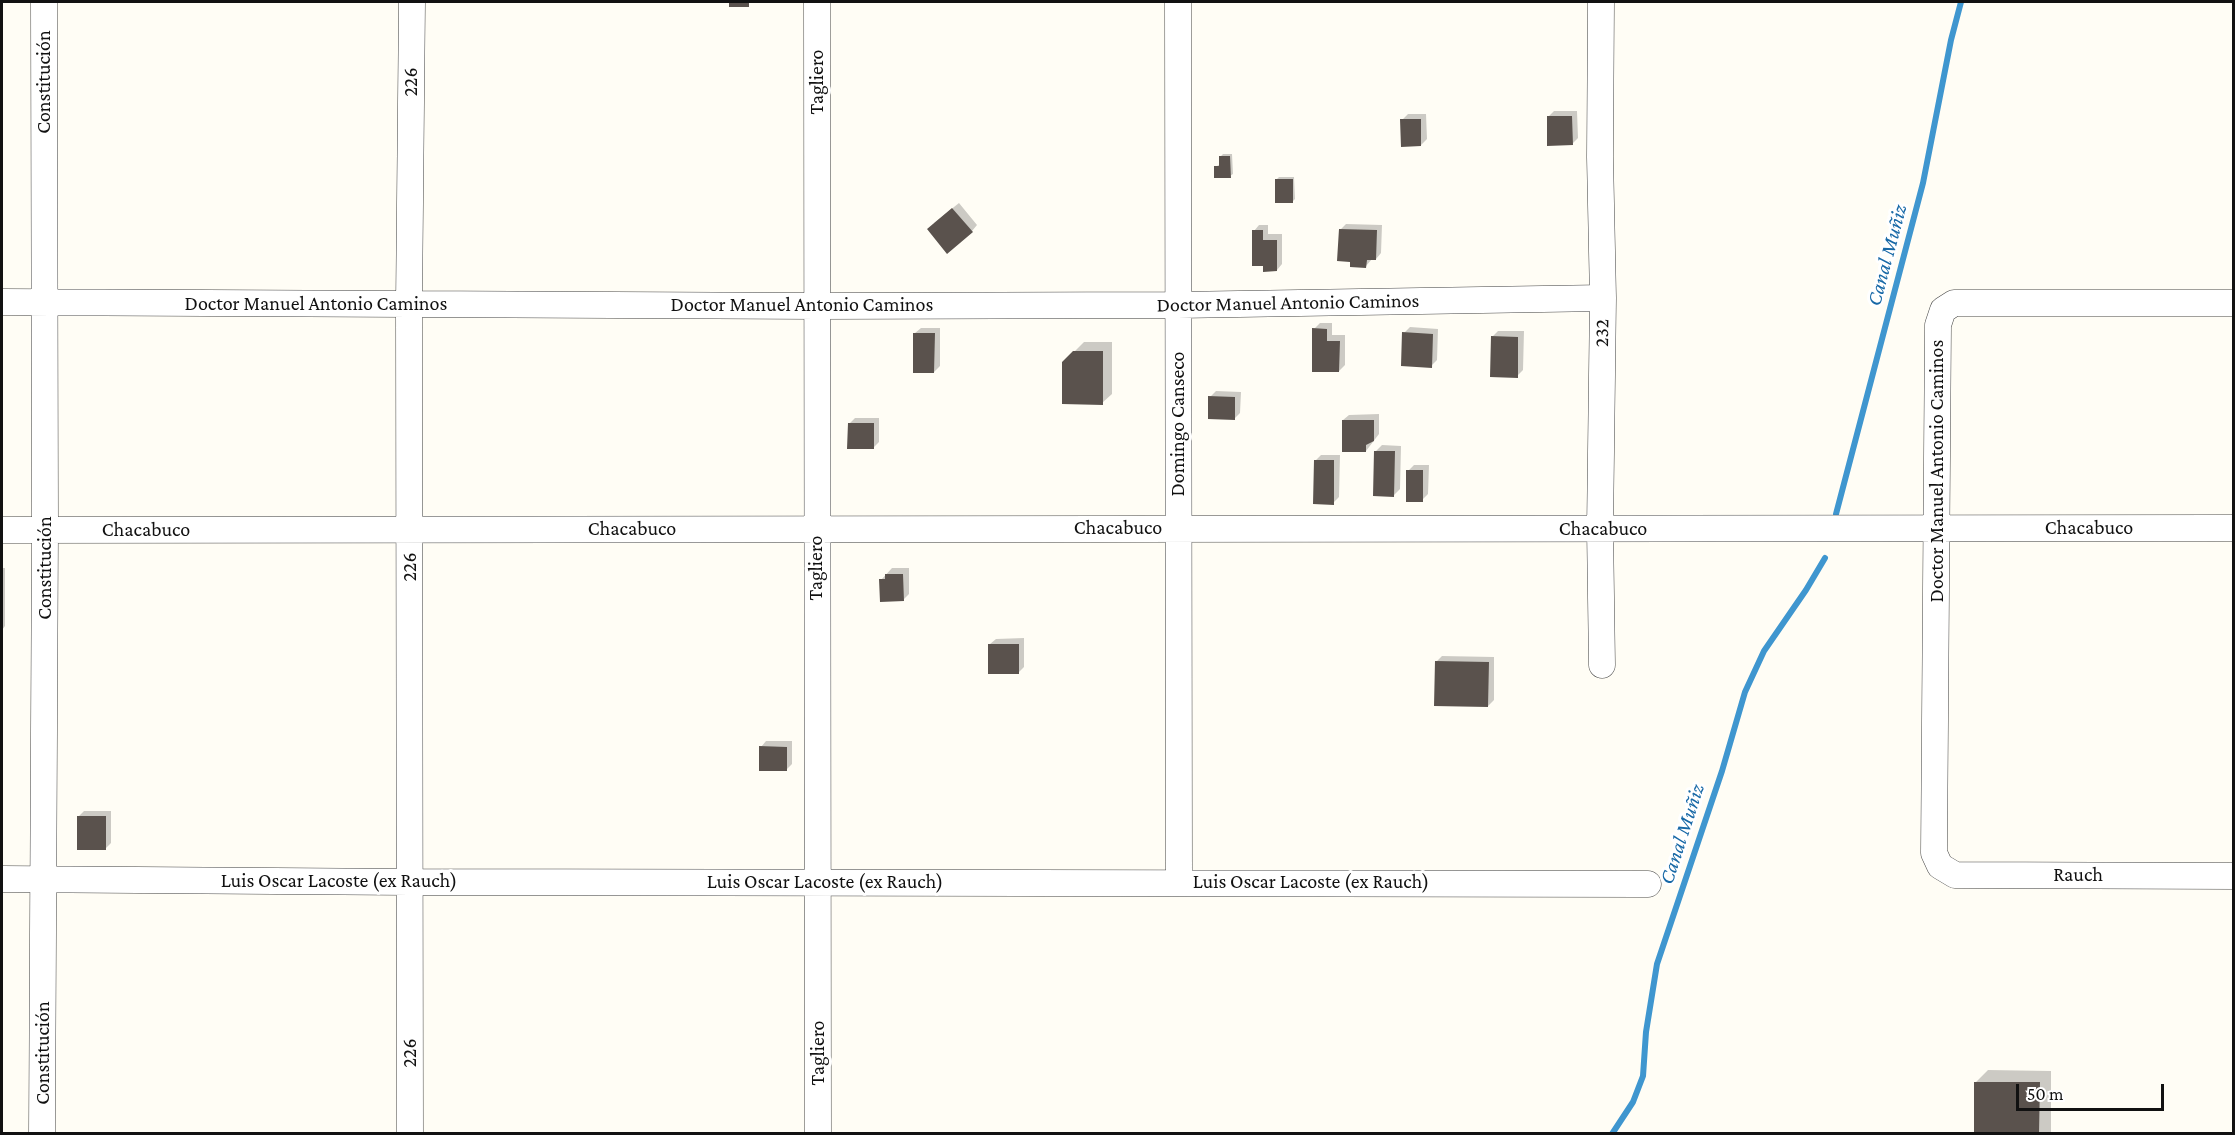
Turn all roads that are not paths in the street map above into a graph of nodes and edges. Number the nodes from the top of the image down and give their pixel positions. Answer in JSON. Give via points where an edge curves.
{"nodes":[{"id":1,"x":44,"y":2,"type":"edge"},
{"id":2,"x":412,"y":2,"type":"edge"},
{"id":3,"x":817,"y":2,"type":"edge"},
{"id":4,"x":1178,"y":2,"type":"edge"},
{"id":5,"x":1601,"y":2,"type":"edge"},
{"id":6,"x":1603,"y":298,"type":"junction"},
{"id":7,"x":2,"y":302,"type":"edge"},
{"id":8,"x":44,"y":302,"type":"junction"},
{"id":9,"x":2234,"y":303,"type":"edge"},
{"id":10,"x":409,"y":304,"type":"junction"},
{"id":11,"x":1178,"y":304,"type":"junction"},
{"id":12,"x":817,"y":306,"type":"junction"},
{"id":13,"x":1179,"y":528,"type":"junction"},
{"id":14,"x":1936,"y":528,"type":"junction"},
{"id":15,"x":2234,"y":528,"type":"edge"},
{"id":16,"x":410,"y":529,"type":"junction"},
{"id":17,"x":816,"y":529,"type":"junction"},
{"id":18,"x":1600,"y":529,"type":"junction"},
{"id":19,"x":2,"y":530,"type":"edge"},
{"id":20,"x":45,"y":530,"type":"junction"},
{"id":21,"x":1602,"y":665,"type":"dead end"},
{"id":22,"x":1934,"y":853,"type":"joint"},
{"id":23,"x":2234,"y":876,"type":"edge"},
{"id":24,"x":2,"y":879,"type":"edge"},
{"id":25,"x":44,"y":879,"type":"junction"},
{"id":26,"x":410,"y":882,"type":"junction"},
{"id":27,"x":817,"y":882,"type":"junction"},
{"id":28,"x":1179,"y":882,"type":"junction"},
{"id":29,"x":1648,"y":884,"type":"dead end"},
{"id":30,"x":42,"y":1134,"type":"edge"},
{"id":31,"x":410,"y":1134,"type":"edge"},
{"id":32,"x":818,"y":1134,"type":"edge"}],
"edges":[{"from":1,"to":8,"type":"street","name":"Constitución"},
{"from":2,"to":10,"type":"street","name":"226"},
{"from":3,"to":12,"type":"street","name":"Tagliero"},
{"from":4,"to":11,"type":"street","name":"Domingo Canseco"},
{"from":5,"to":6,"type":"street","name":"232"},
{"from":6,"to":11,"type":"street","name":"Doctor Manuel Antonio Caminos"},
{"from":6,"to":18,"type":"street","name":"232"},
{"from":7,"to":8,"type":"street","name":"Doctor Manuel Antonio Caminos"},
{"from":8,"to":10,"type":"street","name":"Doctor Manuel Antonio Caminos"},
{"from":8,"to":20,"type":"street","name":"Constitución"},
{"from":9,"to":14,"type":"street","name":"Doctor Manuel Antonio Caminos","via":[[1954,303],[1943,310],[1938,325]]},
{"from":10,"to":12,"type":"street","name":"Doctor Manuel Antonio Caminos"},
{"from":10,"to":16,"type":"street","name":"226"},
{"from":11,"to":12,"type":"street","name":"Doctor Manuel Antonio Caminos"},
{"from":11,"to":13,"type":"street","name":"Domingo Canseco"},
{"from":12,"to":17,"type":"street","name":"Tagliero"},
{"from":13,"to":17,"type":"street","name":"Chacabuco"},
{"from":13,"to":18,"type":"street","name":"Chacabuco"},
{"from":13,"to":28,"type":"street","name":"Domingo Canseco"},
{"from":14,"to":15,"type":"street","name":"Chacabuco"},
{"from":14,"to":18,"type":"street","name":"Chacabuco"},
{"from":14,"to":22,"type":"street","name":"Doctor Manuel Antonio Caminos"},
{"from":16,"to":17,"type":"street","name":"Chacabuco"},
{"from":16,"to":20,"type":"street","name":"Chacabuco"},
{"from":16,"to":26,"type":"street","name":"226"},
{"from":17,"to":27,"type":"street","name":"Tagliero"},
{"from":18,"to":21,"type":"street","name":"232"},
{"from":19,"to":20,"type":"street","name":"Chacabuco"},
{"from":20,"to":25,"type":"street","name":"Constitución"},
{"from":22,"to":23,"type":"street","name":"Rauch","via":[[1940,866],[1956,875]]},
{"from":24,"to":25,"type":"street","name":"Luis Oscar Lacoste (ex Rauch)"},
{"from":25,"to":26,"type":"street","name":"Luis Oscar Lacoste (ex Rauch)"},
{"from":25,"to":30,"type":"street","name":"Constitución"},
{"from":26,"to":27,"type":"street","name":"Luis Oscar Lacoste (ex Rauch)"},
{"from":26,"to":31,"type":"street","name":"226"},
{"from":27,"to":28,"type":"street","name":"Luis Oscar Lacoste (ex Rauch)"},
{"from":27,"to":32,"type":"street","name":"Tagliero"},
{"from":28,"to":29,"type":"street","name":"Luis Oscar Lacoste (ex Rauch)"}]}
